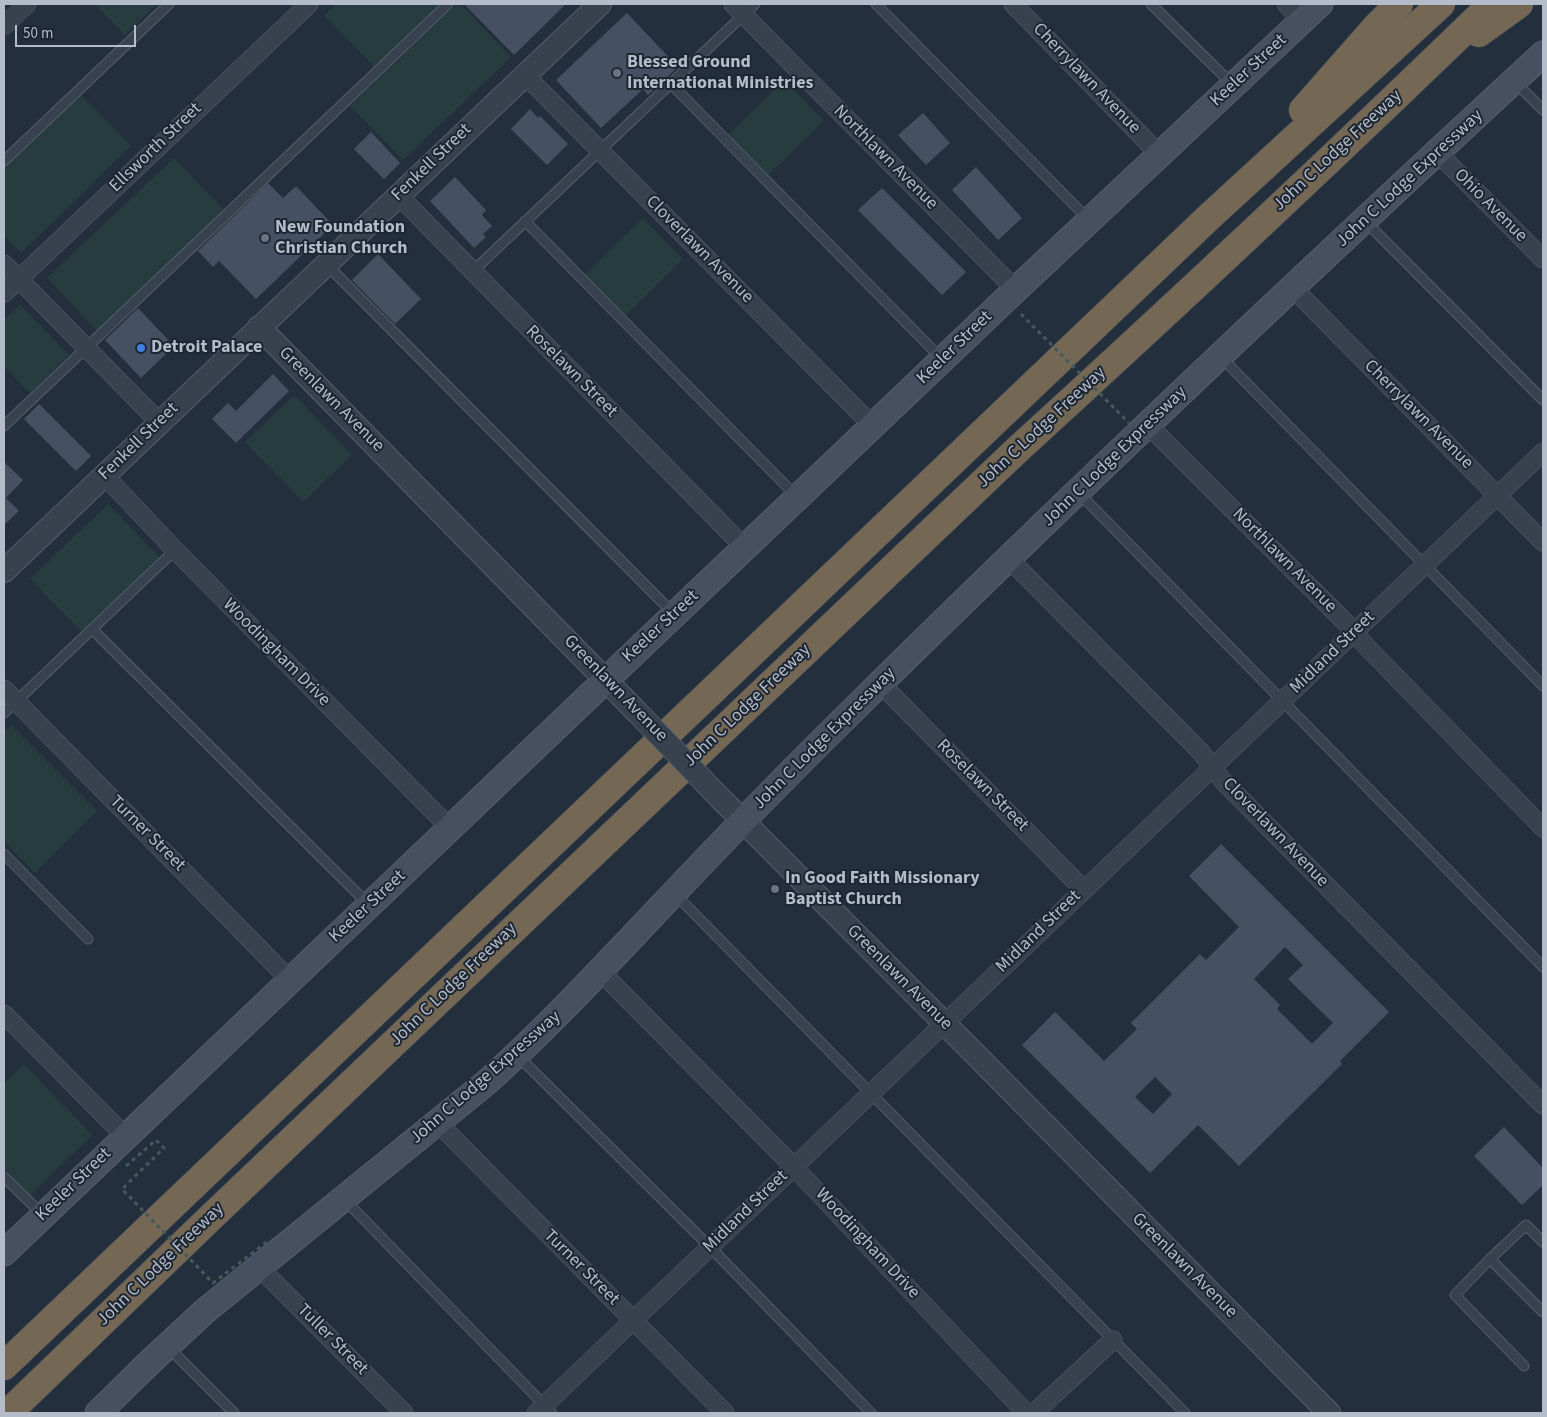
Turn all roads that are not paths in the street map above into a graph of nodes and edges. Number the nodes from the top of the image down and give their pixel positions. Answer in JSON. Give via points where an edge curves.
{"nodes":[{"id":1,"x":27,"y":4,"type":"edge"},
{"id":2,"x":169,"y":4,"type":"edge"},
{"id":3,"x":309,"y":4,"type":"edge"},
{"id":4,"x":448,"y":4,"type":"edge"},
{"id":5,"x":600,"y":4,"type":"edge"},
{"id":6,"x":876,"y":4,"type":"edge"},
{"id":7,"x":1013,"y":4,"type":"edge"},
{"id":8,"x":1152,"y":4,"type":"edge"},
{"id":9,"x":1399,"y":4,"type":"edge"},
{"id":10,"x":1441,"y":4,"type":"edge"},
{"id":11,"x":1492,"y":4,"type":"edge"},
{"id":12,"x":1519,"y":4,"type":"edge"},
{"id":13,"x":744,"y":7,"type":"edge"},
{"id":14,"x":1303,"y":9,"type":"edge"},
{"id":15,"x":4,"y":26,"type":"edge"},
{"id":16,"x":1543,"y":54,"type":"edge"},
{"id":17,"x":525,"y":75,"type":"junction"},
{"id":18,"x":1514,"y":81,"type":"junction"},
{"id":19,"x":670,"y":83,"type":"junction"},
{"id":20,"x":1234,"y":86,"type":"junction"},
{"id":21,"x":1408,"y":86,"type":"junction"},
{"id":22,"x":1543,"y":110,"type":"edge"},
{"id":23,"x":600,"y":150,"type":"junction"},
{"id":24,"x":1437,"y":152,"type":"junction"},
{"id":25,"x":1160,"y":155,"type":"junction"},
{"id":26,"x":4,"y":160,"type":"edge"},
{"id":27,"x":398,"y":195,"type":"junction"},
{"id":28,"x":1209,"y":217,"type":"junction"},
{"id":29,"x":525,"y":221,"type":"junction"},
{"id":30,"x":1090,"y":221,"type":"junction"},
{"id":31,"x":1364,"y":221,"type":"junction"},
{"id":32,"x":1543,"y":259,"type":"edge"},
{"id":33,"x":4,"y":264,"type":"edge"},
{"id":34,"x":326,"y":264,"type":"junction"},
{"id":35,"x":473,"y":271,"type":"junction"},
{"id":36,"x":18,"y":279,"type":"junction"},
{"id":37,"x":1293,"y":288,"type":"junction"},
{"id":38,"x":1016,"y":290,"type":"junction"},
{"id":39,"x":4,"y":293,"type":"edge"},
{"id":40,"x":259,"y":327,"type":"junction"},
{"id":41,"x":86,"y":348,"type":"junction"},
{"id":42,"x":1220,"y":357,"type":"junction"},
{"id":43,"x":943,"y":360,"type":"junction"},
{"id":44,"x":1543,"y":400,"type":"edge"},
{"id":45,"x":159,"y":422,"type":"junction"},
{"id":46,"x":1139,"y":424,"type":"junction"},
{"id":47,"x":4,"y":426,"type":"edge"},
{"id":48,"x":873,"y":426,"type":"junction"},
{"id":49,"x":1543,"y":452,"type":"edge"},
{"id":50,"x":104,"y":475,"type":"junction"},
{"id":51,"x":1078,"y":492,"type":"junction"},
{"id":52,"x":798,"y":497,"type":"junction"},
{"id":53,"x":1498,"y":497,"type":"junction"},
{"id":54,"x":1543,"y":542,"type":"edge"},
{"id":55,"x":745,"y":548,"type":"junction"},
{"id":56,"x":175,"y":550,"type":"junction"},
{"id":57,"x":1008,"y":558,"type":"junction"},
{"id":58,"x":1425,"y":565,"type":"junction"},
{"id":59,"x":4,"y":571,"type":"edge"},
{"id":60,"x":674,"y":614,"type":"junction"},
{"id":61,"x":92,"y":629,"type":"junction"},
{"id":62,"x":1355,"y":632,"type":"junction"},
{"id":63,"x":606,"y":680,"type":"junction"},
{"id":64,"x":880,"y":683,"type":"junction"},
{"id":65,"x":1543,"y":686,"type":"edge"},
{"id":66,"x":4,"y":689,"type":"edge"},
{"id":67,"x":1283,"y":701,"type":"junction"},
{"id":68,"x":10,"y":707,"type":"edge"},
{"id":69,"x":1213,"y":767,"type":"junction"},
{"id":70,"x":744,"y":821,"type":"junction"},
{"id":71,"x":450,"y":828,"type":"junction"},
{"id":72,"x":1543,"y":828,"type":"edge"},
{"id":73,"x":4,"y":854,"type":"edge"},
{"id":74,"x":1084,"y":890,"type":"junction"},
{"id":75,"x":674,"y":893,"type":"junction"},
{"id":76,"x":369,"y":905,"type":"junction"},
{"id":77,"x":88,"y":939,"type":"dead end"},
{"id":78,"x":1543,"y":967,"type":"edge"},
{"id":79,"x":600,"y":971,"type":"junction"},
{"id":80,"x":290,"y":980,"type":"junction"},
{"id":81,"x":4,"y":1014,"type":"edge"},
{"id":82,"x":944,"y":1023,"type":"junction"},
{"id":83,"x":517,"y":1055,"type":"junction"},
{"id":84,"x":870,"y":1093,"type":"junction"},
{"id":85,"x":1543,"y":1105,"type":"edge"},
{"id":86,"x":438,"y":1123,"type":"junction"},
{"id":87,"x":125,"y":1136,"type":"junction"},
{"id":88,"x":794,"y":1167,"type":"junction"},
{"id":89,"x":4,"y":1177,"type":"edge"},
{"id":90,"x":344,"y":1199,"type":"junction"},
{"id":91,"x":43,"y":1215,"type":"junction"},
{"id":92,"x":1543,"y":1242,"type":"edge"},
{"id":93,"x":710,"y":1247,"type":"junction"},
{"id":94,"x":4,"y":1253,"type":"edge"},
{"id":95,"x":1490,"y":1259,"type":"junction"},
{"id":96,"x":259,"y":1267,"type":"junction"},
{"id":97,"x":1543,"y":1312,"type":"edge"},
{"id":98,"x":633,"y":1320,"type":"junction"},
{"id":99,"x":42,"y":1330,"type":"junction"},
{"id":100,"x":1112,"y":1340,"type":"junction"},
{"id":101,"x":167,"y":1346,"type":"junction"},
{"id":102,"x":4,"y":1357,"type":"edge"},
{"id":103,"x":4,"y":1366,"type":"edge"},
{"id":104,"x":1524,"y":1366,"type":"dead end"},
{"id":105,"x":544,"y":1411,"type":"edge"},
{"id":106,"x":8,"y":1413,"type":"edge"},
{"id":107,"x":98,"y":1413,"type":"edge"},
{"id":108,"x":234,"y":1413,"type":"edge"},
{"id":109,"x":404,"y":1413,"type":"edge"},
{"id":110,"x":724,"y":1413,"type":"edge"},
{"id":111,"x":871,"y":1413,"type":"edge"},
{"id":112,"x":1026,"y":1413,"type":"edge"},
{"id":113,"x":1034,"y":1413,"type":"edge"},
{"id":114,"x":1185,"y":1413,"type":"edge"},
{"id":115,"x":1329,"y":1413,"type":"edge"}],
"edges":[{"from":1,"to":15,"type":"street"},
{"from":2,"to":26,"type":"lane"},
{"from":3,"to":36,"type":"street","name":"Ellsworth Street"},
{"from":4,"to":41,"type":"lane"},
{"from":5,"to":17,"type":"street","name":"Fenkell Street"},
{"from":6,"to":30,"type":"lane"},
{"from":7,"to":25,"type":"street","name":"Cherrylawn Avenue"},
{"from":8,"to":20,"type":"lane"},
{"from":9,"to":28,"type":"highway"},
{"from":10,"to":28,"type":"highway","name":"John C Lodge Freeway"},
{"from":11,"to":21,"type":"highway","name":"John C Lodge Freeway"},
{"from":12,"to":21,"type":"highway"},
{"from":13,"to":19,"type":"lane"},
{"from":13,"to":38,"type":"street","name":"Northlawn Avenue"},
{"from":14,"to":20,"type":"main road","name":"Keeler Street"},
{"from":16,"to":18,"type":"main road","name":"John C Lodge Expressway"},
{"from":17,"to":23,"type":"street","name":"Cloverlawn Avenue"},
{"from":17,"to":27,"type":"street","name":"Fenkell Street"},
{"from":18,"to":22,"type":"lane"},
{"from":18,"to":24,"type":"main road","name":"John C Lodge Expressway"},
{"from":19,"to":23,"type":"lane"},
{"from":19,"to":43,"type":"lane"},
{"from":20,"to":25,"type":"main road","name":"Keeler Street"},
{"from":21,"to":106,"type":"highway","name":"John C Lodge Freeway","via":[[930,534]]},
{"from":23,"to":29,"type":"lane"},
{"from":23,"to":48,"type":"street","name":"Cloverlawn Avenue"},
{"from":24,"to":31,"type":"main road","name":"John C Lodge Expressway"},
{"from":24,"to":32,"type":"street","name":"Ohio Avenue"},
{"from":25,"to":30,"type":"main road","name":"Keeler Street"},
{"from":27,"to":34,"type":"street","name":"Fenkell Street"},
{"from":27,"to":35,"type":"street","name":"Roselawn Street"},
{"from":28,"to":99,"type":"highway","name":"John C Lodge Freeway"},
{"from":29,"to":35,"type":"lane"},
{"from":29,"to":52,"type":"lane"},
{"from":30,"to":38,"type":"main road","name":"Keeler Street"},
{"from":31,"to":37,"type":"main road","name":"John C Lodge Expressway"},
{"from":31,"to":44,"type":"lane"},
{"from":33,"to":36,"type":"street"},
{"from":34,"to":40,"type":"street","name":"Fenkell Street"},
{"from":34,"to":60,"type":"lane"},
{"from":35,"to":55,"type":"street","name":"Roselawn Street"},
{"from":36,"to":39,"type":"street","name":"Ellsworth Street"},
{"from":36,"to":41,"type":"street"},
{"from":37,"to":42,"type":"main road","name":"John C Lodge Expressway"},
{"from":37,"to":53,"type":"street","name":"Cherrylawn Avenue"},
{"from":38,"to":43,"type":"main road","name":"Keeler Street"},
{"from":40,"to":45,"type":"street","name":"Fenkell Street"},
{"from":40,"to":63,"type":"street","name":"Greenlawn Avenue"},
{"from":41,"to":45,"type":"street"},
{"from":41,"to":47,"type":"lane"},
{"from":42,"to":46,"type":"main road","name":"John C Lodge Expressway"},
{"from":42,"to":58,"type":"lane"},
{"from":43,"to":48,"type":"main road","name":"Keeler Street"},
{"from":45,"to":50,"type":"street","name":"Fenkell Street"},
{"from":46,"to":51,"type":"main road","name":"John C Lodge Expressway"},
{"from":46,"to":62,"type":"street","name":"Northlawn Avenue"},
{"from":48,"to":52,"type":"main road","name":"Keeler Street"},
{"from":49,"to":53,"type":"street","name":"Midland Street"},
{"from":50,"to":56,"type":"street","name":"Woodingham Drive"},
{"from":50,"to":59,"type":"street","name":"Fenkell Street"},
{"from":51,"to":57,"type":"main road","name":"John C Lodge Expressway"},
{"from":51,"to":67,"type":"lane"},
{"from":52,"to":55,"type":"main road","name":"Keeler Street"},
{"from":53,"to":54,"type":"street","name":"Cherrylawn Avenue"},
{"from":53,"to":58,"type":"street","name":"Midland Street"},
{"from":55,"to":60,"type":"main road","name":"Keeler Street"},
{"from":56,"to":61,"type":"lane"},
{"from":56,"to":71,"type":"street","name":"Woodingham Drive"},
{"from":57,"to":64,"type":"main road","name":"John C Lodge Expressway"},
{"from":57,"to":69,"type":"street","name":"Cloverlawn Avenue"},
{"from":58,"to":62,"type":"street","name":"Midland Street"},
{"from":58,"to":65,"type":"lane"},
{"from":60,"to":63,"type":"main road","name":"Keeler Street"},
{"from":61,"to":68,"type":"lane"},
{"from":61,"to":76,"type":"lane"},
{"from":62,"to":67,"type":"street","name":"Midland Street"},
{"from":62,"to":72,"type":"street","name":"Northlawn Avenue"},
{"from":63,"to":70,"type":"street","name":"Greenlawn Avenue","bridge":true},
{"from":63,"to":71,"type":"main road","name":"Keeler Street"},
{"from":64,"to":70,"type":"main road","name":"John C Lodge Expressway"},
{"from":64,"to":74,"type":"street","name":"Roselawn Street"},
{"from":66,"to":68,"type":"street","name":"Turner Street"},
{"from":67,"to":69,"type":"street","name":"Midland Street"},
{"from":67,"to":78,"type":"lane"},
{"from":68,"to":80,"type":"street","name":"Turner Street"},
{"from":69,"to":74,"type":"street","name":"Midland Street"},
{"from":69,"to":85,"type":"street","name":"Cloverlawn Avenue","via":[[1223,781]]},
{"from":70,"to":75,"type":"main road","name":"John C Lodge Expressway"},
{"from":70,"to":82,"type":"street","name":"Greenlawn Avenue"},
{"from":71,"to":76,"type":"main road","name":"Keeler Street"},
{"from":73,"to":77,"type":"lane"},
{"from":74,"to":82,"type":"street","name":"Midland Street"},
{"from":75,"to":79,"type":"main road","name":"John C Lodge Expressway"},
{"from":75,"to":84,"type":"lane"},
{"from":76,"to":80,"type":"main road","name":"Keeler Street"},
{"from":79,"to":83,"type":"main road","name":"John C Lodge Expressway"},
{"from":79,"to":88,"type":"street","name":"Woodingham Drive"},
{"from":80,"to":87,"type":"main road","name":"Keeler Street"},
{"from":81,"to":87,"type":"street"},
{"from":82,"to":84,"type":"street","name":"Midland Street"},
{"from":82,"to":115,"type":"street","name":"Greenlawn Avenue"},
{"from":83,"to":86,"type":"main road","name":"John C Lodge Expressway"},
{"from":83,"to":93,"type":"lane"},
{"from":84,"to":88,"type":"street","name":"Midland Street"},
{"from":84,"to":100,"type":"lane"},
{"from":86,"to":90,"type":"main road","name":"John C Lodge Expressway"},
{"from":86,"to":98,"type":"street","name":"Turner Street"},
{"from":87,"to":91,"type":"main road","name":"Keeler Street"},
{"from":88,"to":93,"type":"street","name":"Midland Street"},
{"from":88,"to":112,"type":"street","name":"Woodingham Drive"},
{"from":89,"to":91,"type":"lane"},
{"from":90,"to":96,"type":"main road","name":"John C Lodge Expressway"},
{"from":90,"to":105,"type":"lane"},
{"from":91,"to":94,"type":"main road","name":"Keeler Street"},
{"from":92,"to":95,"type":"lane","via":[[1526,1225]]},
{"from":93,"to":98,"type":"street","name":"Midland Street"},
{"from":93,"to":111,"type":"lane"},
{"from":95,"to":97,"type":"lane"},
{"from":95,"to":104,"type":"lane","via":[[1455,1295]]},
{"from":96,"to":101,"type":"main road","name":"John C Lodge Expressway"},
{"from":96,"to":109,"type":"street","name":"Tuller Street"},
{"from":98,"to":105,"type":"street","name":"Midland Street"},
{"from":98,"to":110,"type":"street","name":"Turner Street"},
{"from":99,"to":102,"type":"highway"},
{"from":99,"to":103,"type":"highway","name":"John C Lodge Freeway"},
{"from":100,"to":113,"type":"street"},
{"from":100,"to":114,"type":"lane"},
{"from":101,"to":107,"type":"main road","name":"John C Lodge Expressway"},
{"from":101,"to":108,"type":"lane"}]}
